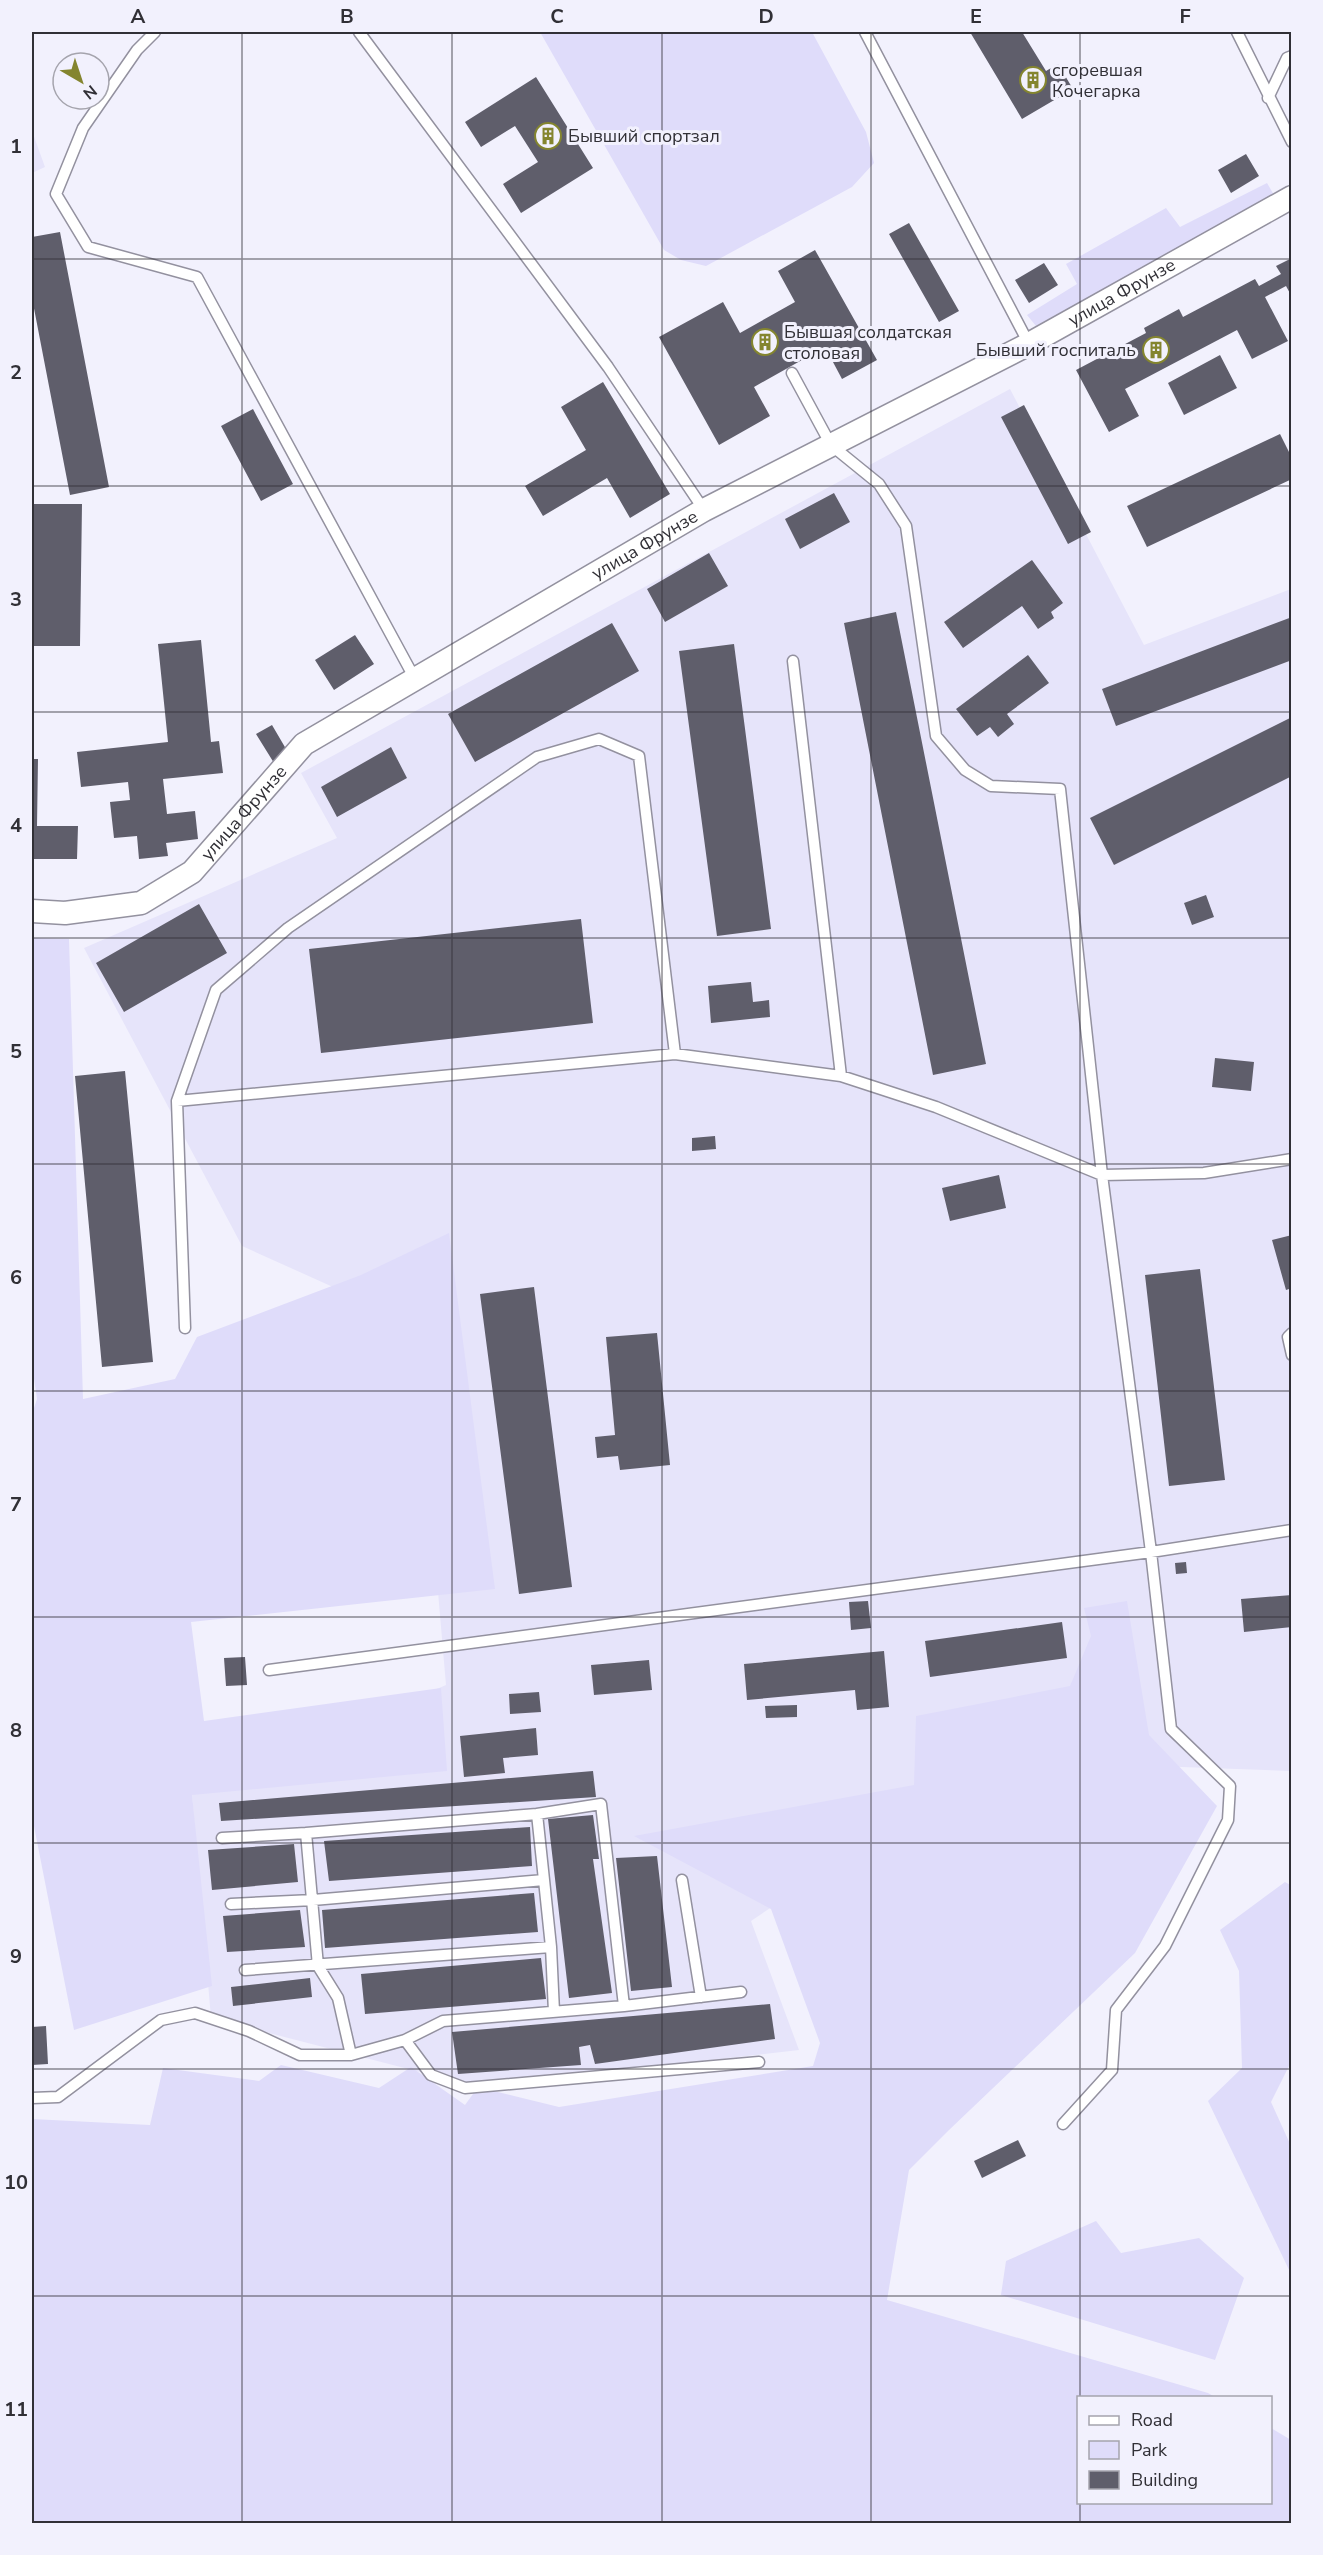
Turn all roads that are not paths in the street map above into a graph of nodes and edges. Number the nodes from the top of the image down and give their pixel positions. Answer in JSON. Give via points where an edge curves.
{"nodes":[{"id":1,"x":155,"y":32,"type":"edge"},
{"id":2,"x":358,"y":32,"type":"edge"},
{"id":3,"x":866,"y":32,"type":"edge"},
{"id":4,"x":1237,"y":32,"type":"edge"},
{"id":5,"x":1292,"y":56,"type":"edge"},
{"id":6,"x":1268,"y":98,"type":"junction"},
{"id":7,"x":1292,"y":142,"type":"edge"},
{"id":8,"x":1292,"y":197,"type":"edge"},
{"id":9,"x":1029,"y":344,"type":"junction"},
{"id":10,"x":792,"y":373,"type":"dead end"},
{"id":11,"x":831,"y":444,"type":"junction"},
{"id":12,"x":704,"y":510,"type":"junction"},
{"id":13,"x":793,"y":661,"type":"dead end"},
{"id":14,"x":416,"y":679,"type":"junction"},
{"id":15,"x":32,"y":911,"type":"edge"},
{"id":16,"x":675,"y":1054,"type":"junction"},
{"id":17,"x":841,"y":1076,"type":"junction"},
{"id":18,"x":177,"y":1101,"type":"junction"},
{"id":19,"x":1292,"y":1159,"type":"edge"},
{"id":20,"x":1102,"y":1175,"type":"junction"},
{"id":21,"x":186,"y":1328,"type":"dead end"},
{"id":22,"x":1292,"y":1333,"type":"edge"},
{"id":23,"x":1292,"y":1355,"type":"edge"},
{"id":24,"x":1292,"y":1530,"type":"edge"},
{"id":25,"x":1151,"y":1552,"type":"junction"},
{"id":26,"x":269,"y":1670,"type":"dead end"},
{"id":27,"x":537,"y":1814,"type":"junction"},
{"id":28,"x":306,"y":1833,"type":"junction"},
{"id":29,"x":222,"y":1838,"type":"dead end"},
{"id":30,"x":544,"y":1880,"type":"junction"},
{"id":31,"x":682,"y":1880,"type":"dead end"},
{"id":32,"x":313,"y":1900,"type":"junction"},
{"id":33,"x":231,"y":1904,"type":"dead end"},
{"id":34,"x":550,"y":1947,"type":"junction"},
{"id":35,"x":318,"y":1966,"type":"junction"},
{"id":36,"x":245,"y":1970,"type":"dead end"},
{"id":37,"x":741,"y":1992,"type":"dead end"},
{"id":38,"x":701,"y":1997,"type":"junction"},
{"id":39,"x":624,"y":2006,"type":"junction"},
{"id":40,"x":554,"y":2012,"type":"junction"},
{"id":41,"x":405,"y":2040,"type":"junction"},
{"id":42,"x":351,"y":2055,"type":"junction"},
{"id":43,"x":759,"y":2062,"type":"dead end"},
{"id":44,"x":32,"y":2098,"type":"edge"},
{"id":45,"x":1063,"y":2124,"type":"dead end"}],
"edges":[{"from":1,"to":14,"type":"lane","via":[[137,50],[83,128],[56,194],[88,247],[197,277]]},
{"from":2,"to":12,"type":"lane","via":[[608,367]]},
{"from":3,"to":9,"type":"lane"},
{"from":4,"to":6,"type":"lane"},
{"from":5,"to":6,"type":"lane","via":[[1287,58]]},
{"from":6,"to":7,"type":"lane"},
{"from":8,"to":9,"type":"street","name":"улица Фрунзе"},
{"from":9,"to":11,"type":"street","name":"улица Фрунзе"},
{"from":10,"to":11,"type":"lane"},
{"from":11,"to":12,"type":"street","name":"улица Фрунзе"},
{"from":11,"to":20,"type":"lane","via":[[879,484],[906,526],[936,736],[965,770],[991,786],[1060,789]]},
{"from":12,"to":14,"type":"street","name":"улица Фрунзе"},
{"from":13,"to":17,"type":"lane"},
{"from":14,"to":15,"type":"street","name":"улица Фрунзе","via":[[304,744],[192,872],[141,903],[65,913]]},
{"from":16,"to":17,"type":"lane"},
{"from":16,"to":18,"type":"lane"},
{"from":16,"to":18,"type":"lane","via":[[639,756],[599,739],[537,757],[288,928],[261,951],[216,990]]},
{"from":17,"to":20,"type":"lane","via":[[936,1107]]},
{"from":18,"to":21,"type":"lane"},
{"from":19,"to":20,"type":"lane","via":[[1204,1173]]},
{"from":20,"to":25,"type":"lane"},
{"from":22,"to":23,"type":"lane","via":[[1288,1337]]},
{"from":24,"to":25,"type":"lane"},
{"from":25,"to":26,"type":"lane"},
{"from":25,"to":45,"type":"lane","via":[[1171,1729],[1230,1786],[1228,1820],[1165,1946],[1116,2010],[1112,2070]]},
{"from":27,"to":28,"type":"lane"},
{"from":27,"to":30,"type":"lane"},
{"from":27,"to":39,"type":"lane","via":[[601,1804]]},
{"from":28,"to":29,"type":"lane"},
{"from":28,"to":32,"type":"lane"},
{"from":30,"to":32,"type":"lane"},
{"from":30,"to":34,"type":"lane"},
{"from":31,"to":38,"type":"lane"},
{"from":32,"to":33,"type":"lane"},
{"from":32,"to":35,"type":"lane"},
{"from":34,"to":35,"type":"lane"},
{"from":34,"to":40,"type":"lane"},
{"from":35,"to":36,"type":"lane"},
{"from":35,"to":42,"type":"lane","via":[[338,1998]]},
{"from":37,"to":38,"type":"lane"},
{"from":38,"to":39,"type":"lane"},
{"from":39,"to":40,"type":"lane"},
{"from":40,"to":41,"type":"lane","via":[[443,2021]]},
{"from":41,"to":42,"type":"lane"},
{"from":41,"to":43,"type":"lane","via":[[431,2075],[465,2088]]},
{"from":42,"to":44,"type":"lane","via":[[300,2055],[249,2031],[195,2013],[161,2020],[58,2097]]}]}
